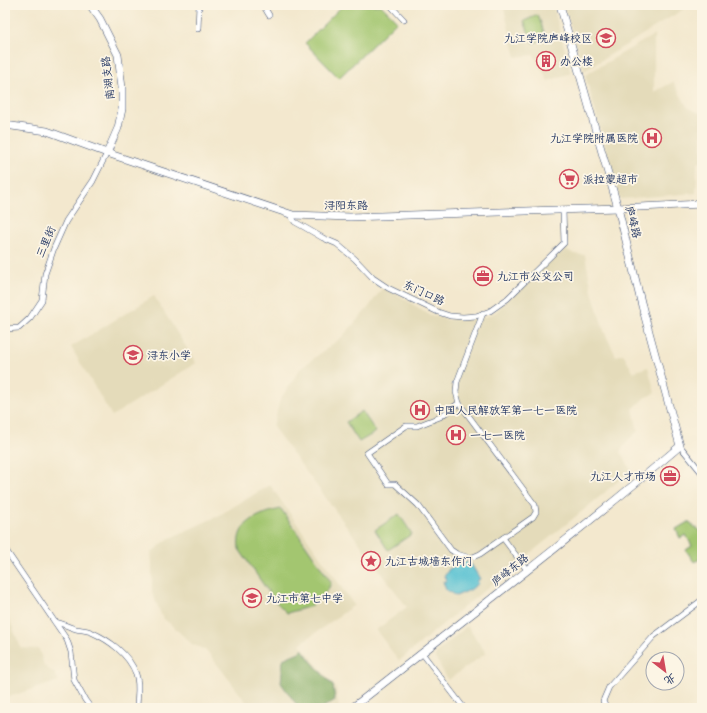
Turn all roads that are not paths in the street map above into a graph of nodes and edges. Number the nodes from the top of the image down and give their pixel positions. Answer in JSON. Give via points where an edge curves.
{"nodes":[{"id":1,"x":90,"y":5,"type":"edge"},
{"id":2,"x":199,"y":5,"type":"edge"},
{"id":3,"x":263,"y":5,"type":"edge"},
{"id":4,"x":390,"y":5,"type":"edge"},
{"id":5,"x":560,"y":5,"type":"edge"},
{"id":6,"x":269,"y":15,"type":"dead end"},
{"id":7,"x":404,"y":20,"type":"dead end"},
{"id":8,"x":198,"y":29,"type":"dead end"},
{"id":9,"x":5,"y":125,"type":"edge"},
{"id":10,"x":107,"y":153,"type":"junction"},
{"id":11,"x":702,"y":204,"type":"edge"},
{"id":12,"x":618,"y":208,"type":"junction"},
{"id":13,"x":563,"y":210,"type":"junction"},
{"id":14,"x":289,"y":214,"type":"junction"},
{"id":15,"x":483,"y":314,"type":"junction"},
{"id":16,"x":5,"y":329,"type":"edge"},
{"id":17,"x":459,"y":403,"type":"junction"},
{"id":18,"x":680,"y":446,"type":"junction"},
{"id":19,"x":702,"y":473,"type":"edge"},
{"id":20,"x":503,"y":538,"type":"junction"},
{"id":21,"x":5,"y":549,"type":"edge"},
{"id":22,"x":527,"y":570,"type":"junction"},
{"id":23,"x":702,"y":600,"type":"edge"},
{"id":24,"x":55,"y":622,"type":"junction"},
{"id":25,"x":422,"y":652,"type":"junction"},
{"id":26,"x":91,"y":708,"type":"edge"},
{"id":27,"x":137,"y":708,"type":"edge"},
{"id":28,"x":352,"y":708,"type":"edge"},
{"id":29,"x":464,"y":708,"type":"edge"},
{"id":30,"x":606,"y":708,"type":"edge"}],
"edges":[{"from":1,"to":10,"type":"main road","name":"南湖支路","via":[[118,55],[122,88],[118,128]]},
{"from":2,"to":8,"type":"street"},
{"from":3,"to":6,"type":"street"},
{"from":4,"to":7,"type":"street"},
{"from":5,"to":12,"type":"main road","name":"庐峰路"},
{"from":9,"to":10,"type":"main road","name":"浔阳东路","via":[[47,131]]},
{"from":10,"to":14,"type":"main road","name":"浔阳东路"},
{"from":10,"to":16,"type":"street","name":"三里街","via":[[93,181],[66,221],[54,248],[45,274],[42,300],[30,318],[19,328]]},
{"from":11,"to":12,"type":"main road","name":"浔阳东路"},
{"from":12,"to":13,"type":"main road","name":"浔阳东路"},
{"from":12,"to":18,"type":"main road","name":"庐峰路"},
{"from":13,"to":14,"type":"main road","name":"浔阳东路","via":[[350,217]]},
{"from":13,"to":15,"type":"street","name":"东门口路","via":[[564,242],[507,299]]},
{"from":14,"to":15,"type":"street","name":"东门口路","via":[[295,222],[337,244],[373,278],[388,288],[450,316]]},
{"from":15,"to":17,"type":"street","via":[[457,382]]},
{"from":17,"to":20,"type":"street","via":[[535,505],[536,512],[533,517]]},
{"from":17,"to":20,"type":"street","via":[[440,417],[416,426],[406,426],[367,453],[388,484],[395,484],[418,505],[451,550],[457,554],[473,557]]},
{"from":18,"to":19,"type":"street"},
{"from":18,"to":22,"type":"main road","name":"庐峰东路"},
{"from":20,"to":22,"type":"street"},
{"from":21,"to":24,"type":"street"},
{"from":22,"to":25,"type":"main road","name":"庐峰东路"},
{"from":23,"to":30,"type":"street","via":[[654,636],[609,687],[603,700]]},
{"from":24,"to":26,"type":"street","via":[[67,640],[71,652],[74,680]]},
{"from":24,"to":27,"type":"street","via":[[90,632],[108,641],[120,651],[136,674]]},
{"from":25,"to":28,"type":"main road","name":"庐峰东路"},
{"from":25,"to":29,"type":"street"}]}
